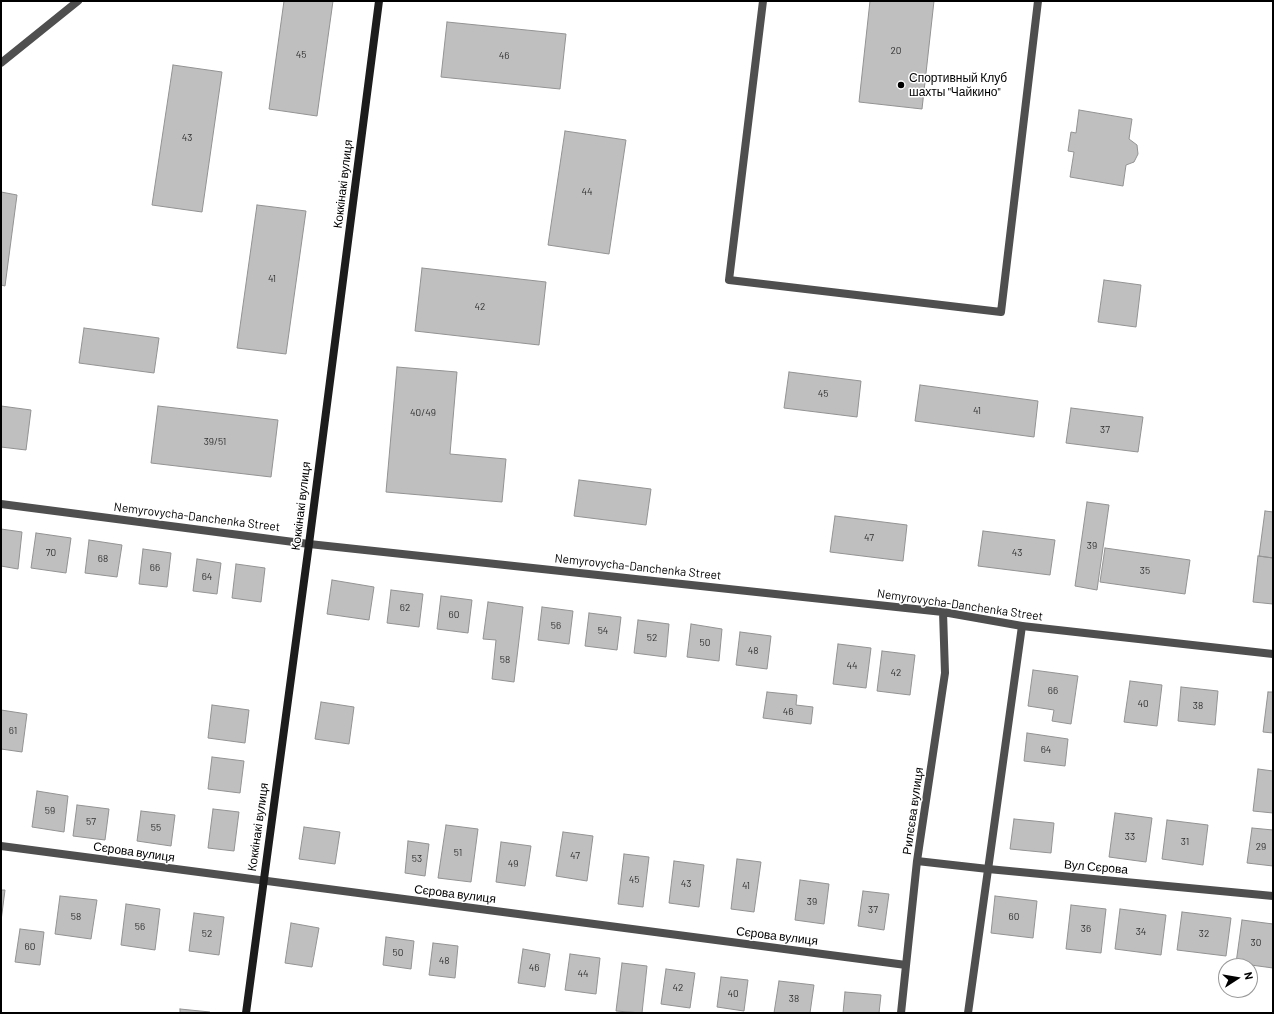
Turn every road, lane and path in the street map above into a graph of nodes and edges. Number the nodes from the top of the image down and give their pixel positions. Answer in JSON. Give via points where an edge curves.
{"nodes":[{"id":1,"x":78,"y":1,"type":"edge"},
{"id":2,"x":379,"y":1,"type":"edge"},
{"id":3,"x":763,"y":1,"type":"edge"},
{"id":4,"x":1038,"y":1,"type":"edge"},
{"id":5,"x":1,"y":63,"type":"edge"},
{"id":6,"x":1,"y":504,"type":"edge"},
{"id":7,"x":309,"y":544,"type":"junction"},
{"id":8,"x":943,"y":612,"type":"junction"},
{"id":9,"x":1022,"y":626,"type":"junction"},
{"id":10,"x":1273,"y":654,"type":"edge"},
{"id":11,"x":1,"y":846,"type":"edge"},
{"id":12,"x":917,"y":861,"type":"junction"},
{"id":13,"x":988,"y":869,"type":"junction"},
{"id":14,"x":263,"y":881,"type":"junction"},
{"id":15,"x":1273,"y":896,"type":"edge"},
{"id":16,"x":906,"y":965,"type":"junction"},
{"id":17,"x":246,"y":1013,"type":"edge"},
{"id":18,"x":901,"y":1013,"type":"edge"},
{"id":19,"x":968,"y":1013,"type":"edge"}],
"edges":[{"from":1,"to":5,"type":"street"},
{"from":2,"to":7,"type":"street","name":"Коккінакі вулиця"},
{"from":3,"to":4,"type":"street","via":[[730,280],[1001,312]]},
{"from":6,"to":7,"type":"street","name":"Nemyrovycha-Danchenka Street"},
{"from":7,"to":8,"type":"street","name":"Nemyrovycha-Danchenka Street"},
{"from":7,"to":14,"type":"street","name":"Коккінакі вулиця"},
{"from":8,"to":9,"type":"street","name":"Nemyrovycha-Danchenka Street"},
{"from":8,"to":12,"type":"street","name":"Рилєєва вулиця","via":[[945,673]]},
{"from":9,"to":10,"type":"street","name":"Nemyrovycha-Danchenka Street"},
{"from":9,"to":13,"type":"street"},
{"from":11,"to":14,"type":"street","name":"Сєрова вулиця"},
{"from":12,"to":13,"type":"street","name":"Вул Сєрова"},
{"from":12,"to":16,"type":"street","name":"Рилєєва вулиця"},
{"from":13,"to":15,"type":"street","name":"Вул Сєрова"},
{"from":13,"to":19,"type":"street"},
{"from":14,"to":16,"type":"street","name":"Сєрова вулиця"},
{"from":14,"to":17,"type":"street","name":"Коккінакі вулиця"},
{"from":16,"to":18,"type":"street","name":"Рилєєва вулиця"}]}
